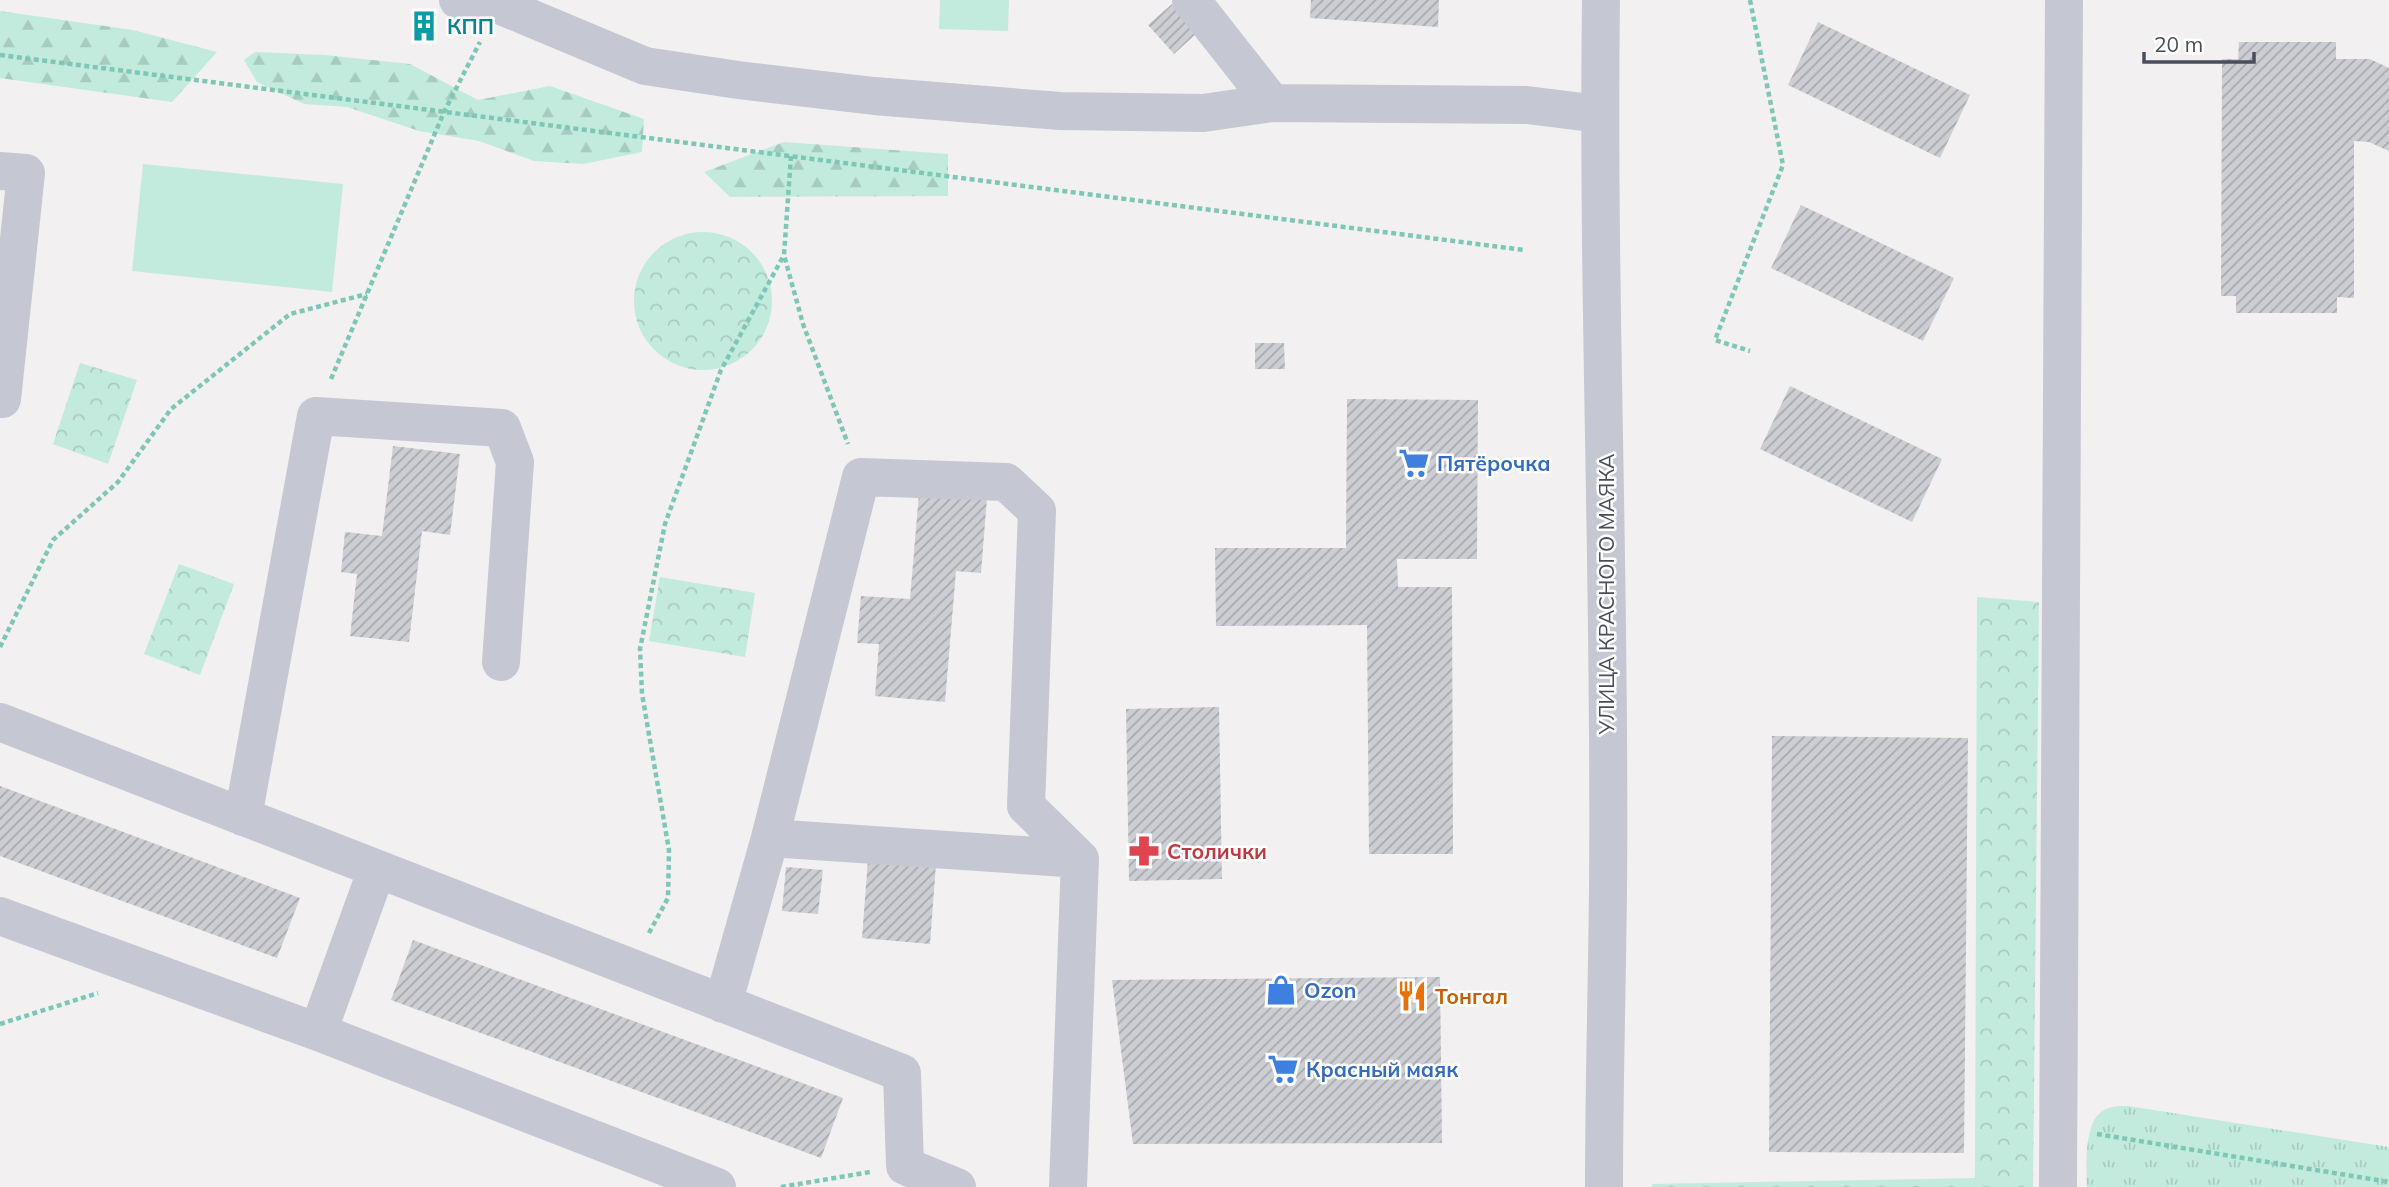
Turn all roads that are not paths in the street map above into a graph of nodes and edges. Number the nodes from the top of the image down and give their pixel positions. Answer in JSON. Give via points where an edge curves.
{"nodes":[{"id":1,"x":458,"y":0,"type":"edge"},
{"id":2,"x":1191,"y":0,"type":"edge"},
{"id":3,"x":1601,"y":0,"type":"edge"},
{"id":4,"x":2064,"y":0,"type":"edge"},
{"id":5,"x":1272,"y":103,"type":"junction"},
{"id":6,"x":1600,"y":114,"type":"junction"},
{"id":7,"x":0,"y":171,"type":"edge"},
{"id":8,"x":0,"y":399,"type":"edge"},
{"id":9,"x":501,"y":662,"type":"dead end"},
{"id":10,"x":0,"y":722,"type":"edge"},
{"id":11,"x":243,"y":817,"type":"junction"},
{"id":12,"x":770,"y":838,"type":"junction"},
{"id":13,"x":1080,"y":859,"type":"junction"},
{"id":14,"x":377,"y":869,"type":"junction"},
{"id":15,"x":0,"y":916,"type":"edge"},
{"id":16,"x":723,"y":1004,"type":"junction"},
{"id":17,"x":318,"y":1032,"type":"junction"},
{"id":18,"x":717,"y":1187,"type":"edge"},
{"id":19,"x":957,"y":1187,"type":"edge"},
{"id":20,"x":1068,"y":1187,"type":"edge"},
{"id":21,"x":1604,"y":1187,"type":"edge"},
{"id":22,"x":2058,"y":1187,"type":"edge"}],
"edges":[{"from":1,"to":5,"type":"street","via":[[499,5],[645,66],[738,80],[1060,111],[1203,113]]},
{"from":2,"to":5,"type":"street"},
{"from":3,"to":6,"type":"street","name":"УЛИЦА КРАСНОГО МАЯКА"},
{"from":4,"to":22,"type":"street"},
{"from":5,"to":6,"type":"street","via":[[1527,105]]},
{"from":6,"to":21,"type":"street","name":"УЛИЦА КРАСНОГО МАЯКА","via":[[1608,890]]},
{"from":7,"to":8,"type":"street","via":[[26,173]]},
{"from":9,"to":11,"type":"street","via":[[515,462],[502,428],[316,416]]},
{"from":10,"to":11,"type":"street"},
{"from":11,"to":14,"type":"street"},
{"from":12,"to":13,"type":"street"},
{"from":12,"to":13,"type":"street","via":[[861,477],[1006,482],[1037,511],[1026,806]]},
{"from":12,"to":16,"type":"street"},
{"from":13,"to":20,"type":"street"},
{"from":14,"to":16,"type":"street"},
{"from":14,"to":17,"type":"street"},
{"from":15,"to":17,"type":"street"},
{"from":16,"to":19,"type":"street","via":[[902,1073],[905,1166]]},
{"from":17,"to":18,"type":"street"}]}
